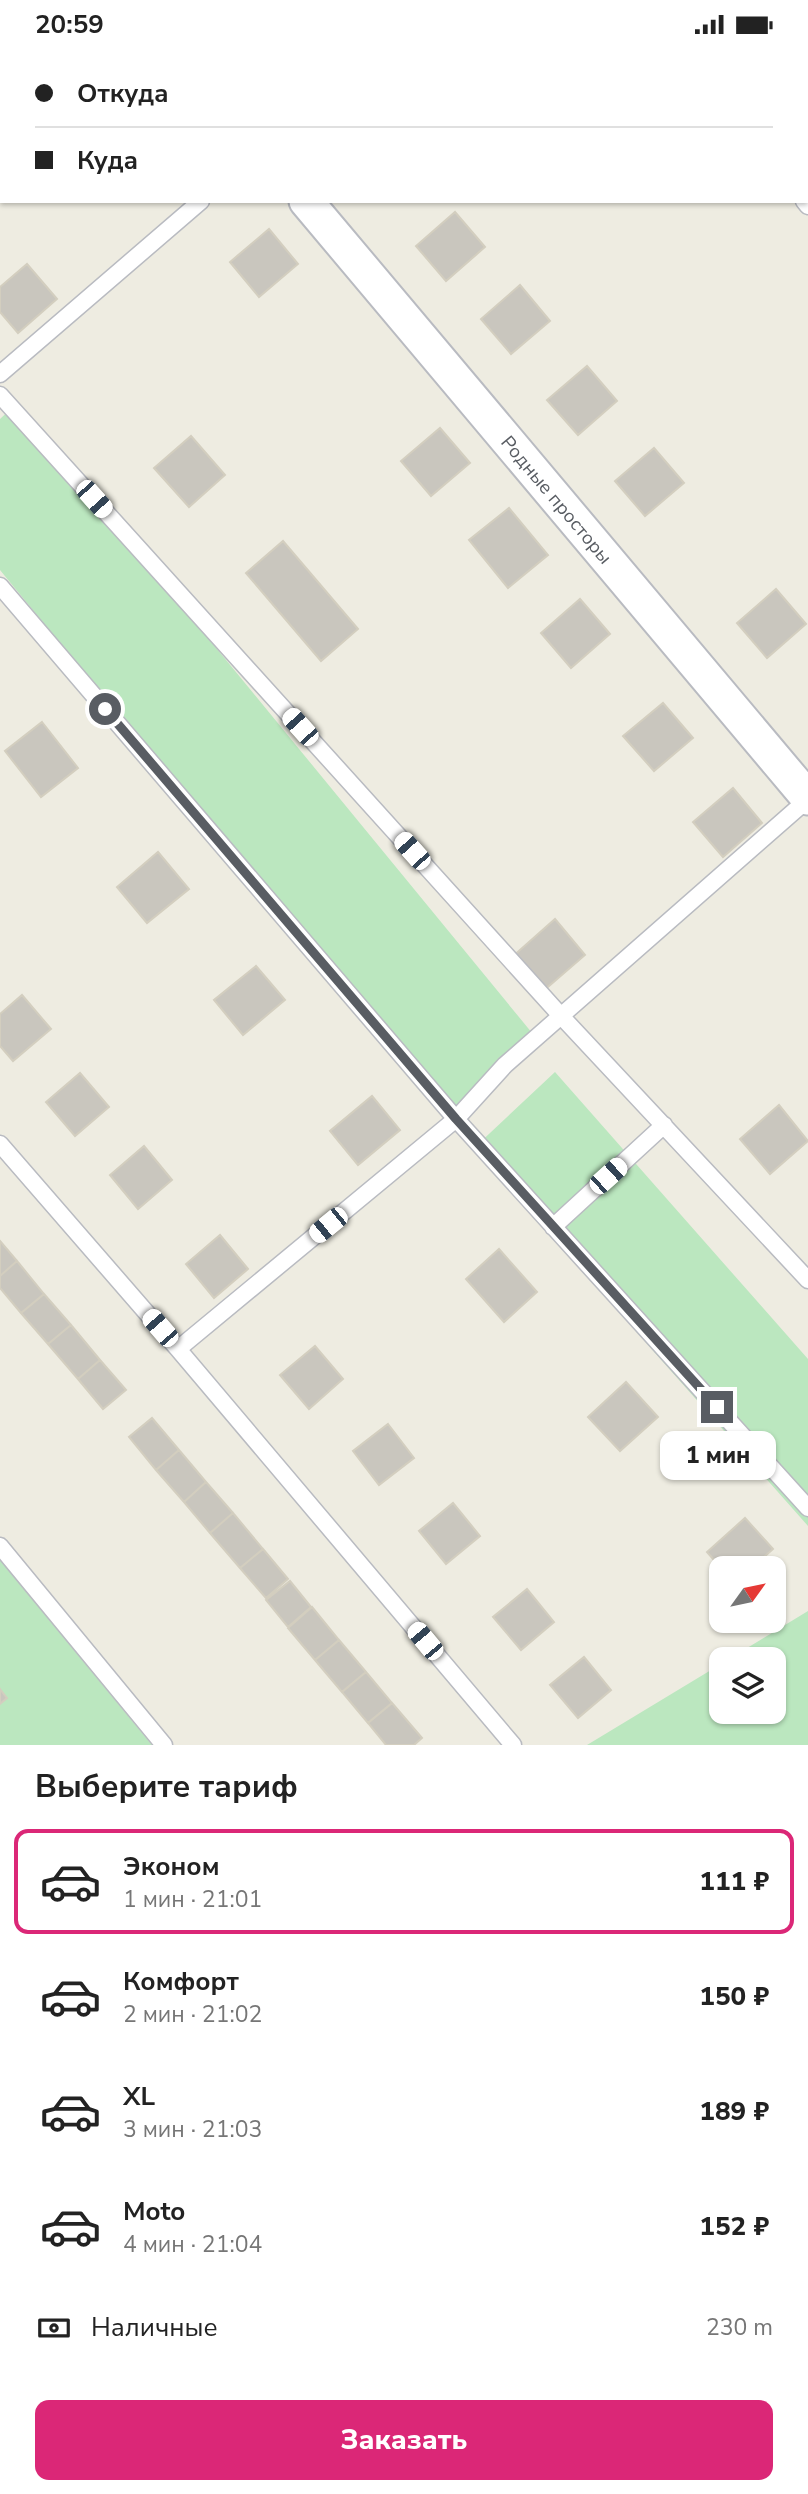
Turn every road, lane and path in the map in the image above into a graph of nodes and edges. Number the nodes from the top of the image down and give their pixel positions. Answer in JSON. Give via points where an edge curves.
{"nodes":[{"id":1,"x":199,"y":203,"type":"edge"},
{"id":2,"x":308,"y":203,"type":"edge"},
{"id":3,"x":0,"y":374,"type":"edge"},
{"id":4,"x":0,"y":395,"type":"edge"},
{"id":5,"x":0,"y":586,"type":"edge"},
{"id":6,"x":808,"y":798,"type":"edge"},
{"id":7,"x":562,"y":1017,"type":"junction"},
{"id":8,"x":456,"y":1119,"type":"junction"},
{"id":9,"x":664,"y":1125,"type":"junction"},
{"id":10,"x":0,"y":1144,"type":"edge"},
{"id":11,"x":553,"y":1227,"type":"junction"},
{"id":12,"x":808,"y":1280,"type":"edge"},
{"id":13,"x":178,"y":1349,"type":"junction"},
{"id":14,"x":808,"y":1508,"type":"edge"},
{"id":15,"x":0,"y":1546,"type":"edge"},
{"id":16,"x":164,"y":1745,"type":"edge"},
{"id":17,"x":513,"y":1745,"type":"edge"}],
"edges":[{"from":1,"to":3,"type":"lane"},
{"from":2,"to":6,"type":"street","name":"Родные просторы"},
{"from":4,"to":7,"type":"lane"},
{"from":5,"to":8,"type":"lane"},
{"from":6,"to":7,"type":"lane"},
{"from":7,"to":8,"type":"lane","via":[[505,1065]]},
{"from":7,"to":9,"type":"lane"},
{"from":8,"to":11,"type":"lane"},
{"from":8,"to":13,"type":"lane"},
{"from":9,"to":11,"type":"lane"},
{"from":9,"to":12,"type":"lane"},
{"from":10,"to":13,"type":"lane"},
{"from":11,"to":14,"type":"lane"},
{"from":13,"to":17,"type":"lane"},
{"from":15,"to":16,"type":"lane"}]}
